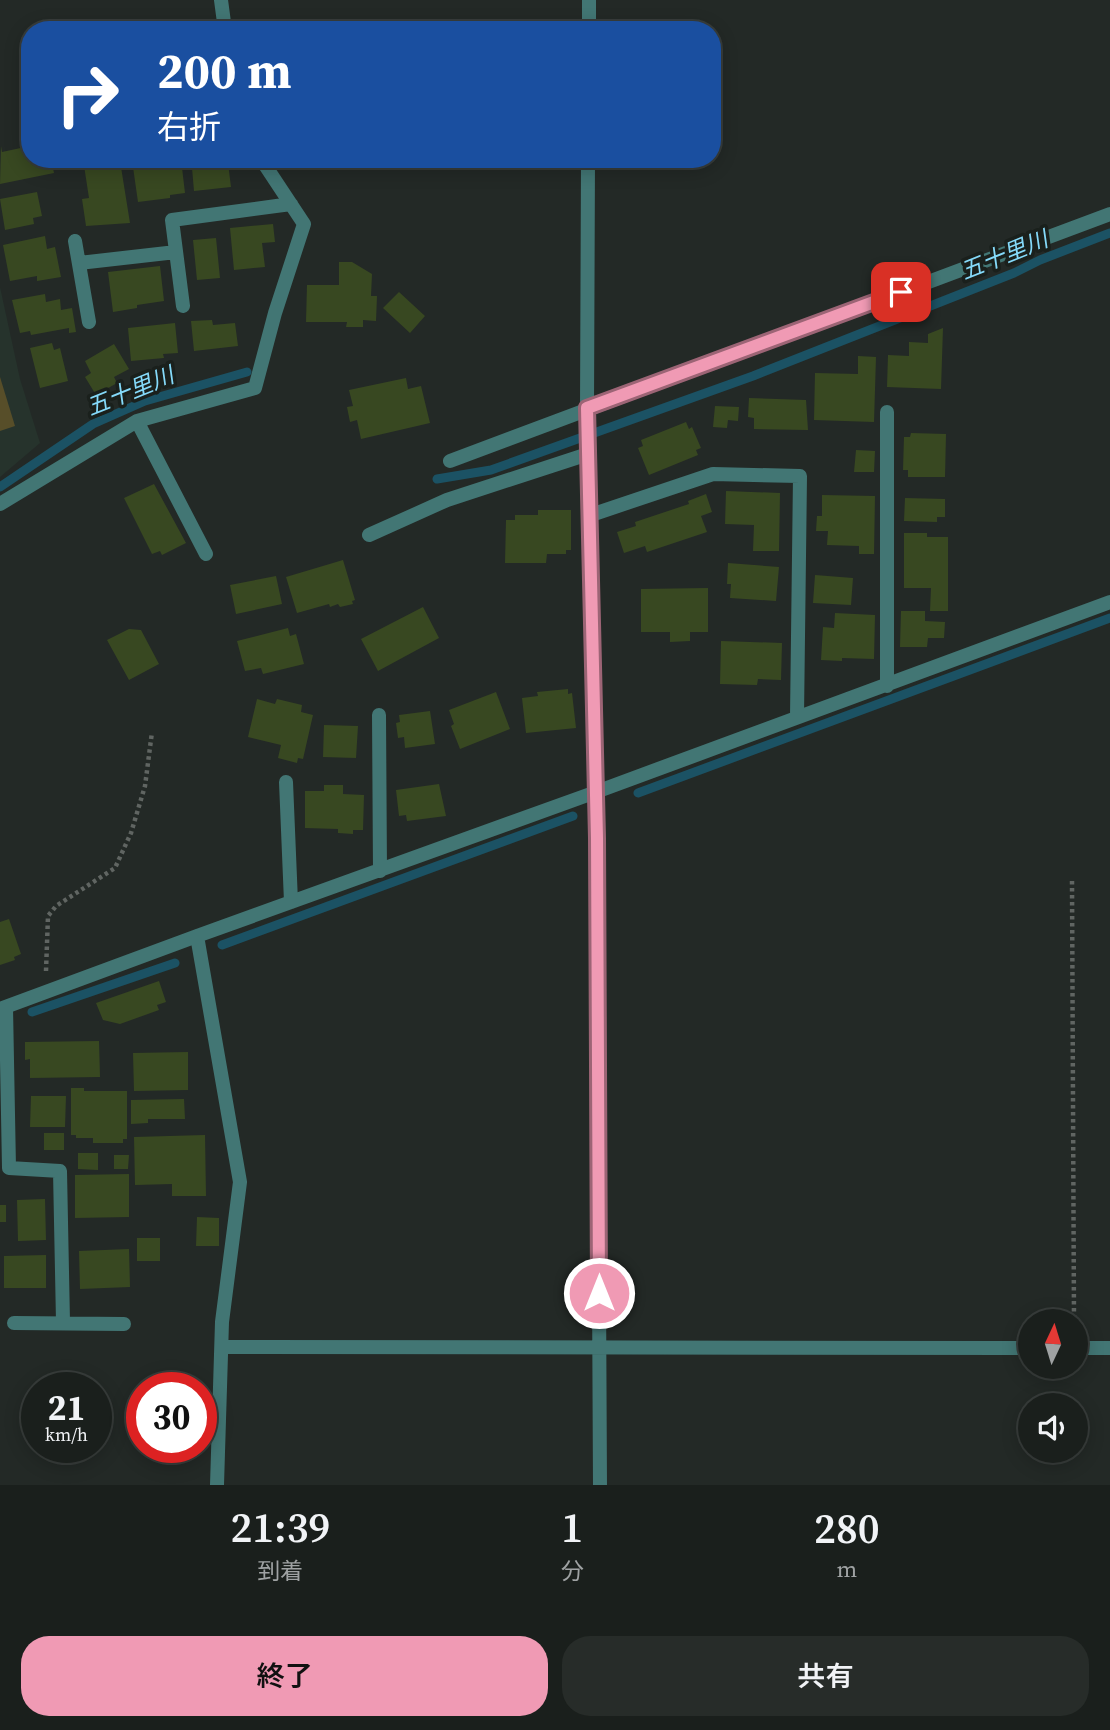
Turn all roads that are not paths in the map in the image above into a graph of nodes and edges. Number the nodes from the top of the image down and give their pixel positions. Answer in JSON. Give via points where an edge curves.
{"nodes":[{"id":1,"x":221,"y":0,"type":"edge"},
{"id":2,"x":589,"y":0,"type":"edge"},
{"id":3,"x":224,"y":21,"type":"edge"},
{"id":4,"x":589,"y":21,"type":"edge"},
{"id":5,"x":267,"y":168,"type":"edge"},
{"id":6,"x":588,"y":168,"type":"edge"},
{"id":7,"x":291,"y":204,"type":"junction"},
{"id":8,"x":1110,"y":214,"type":"edge"},
{"id":9,"x":75,"y":241,"type":"dead end"},
{"id":10,"x":176,"y":251,"type":"junction"},
{"id":11,"x":79,"y":263,"type":"junction"},
{"id":12,"x":183,"y":306,"type":"dead end"},
{"id":13,"x":89,"y":322,"type":"dead end"},
{"id":14,"x":887,"y":412,"type":"dead end"},
{"id":15,"x":588,"y":414,"type":"junction"},
{"id":16,"x":137,"y":421,"type":"junction"},
{"id":17,"x":588,"y":449,"type":"junction"},
{"id":18,"x":450,"y":461,"type":"dead end"},
{"id":19,"x":0,"y":505,"type":"edge"},
{"id":20,"x":589,"y":516,"type":"junction"},
{"id":21,"x":369,"y":536,"type":"dead end"},
{"id":22,"x":206,"y":554,"type":"dead end"},
{"id":23,"x":1110,"y":602,"type":"edge"},
{"id":24,"x":887,"y":685,"type":"junction"},
{"id":25,"x":379,"y":715,"type":"dead end"},
{"id":26,"x":797,"y":717,"type":"junction"},
{"id":27,"x":286,"y":782,"type":"dead end"},
{"id":28,"x":596,"y":792,"type":"junction"},
{"id":29,"x":380,"y":871,"type":"junction"},
{"id":30,"x":291,"y":902,"type":"junction"},
{"id":31,"x":197,"y":936,"type":"junction"},
{"id":32,"x":3,"y":1008,"type":"edge"},
{"id":33,"x":63,"y":1322,"type":"junction"},
{"id":34,"x":14,"y":1323,"type":"dead end"},
{"id":35,"x":124,"y":1324,"type":"dead end"},
{"id":36,"x":222,"y":1347,"type":"junction"},
{"id":37,"x":599,"y":1348,"type":"junction"},
{"id":38,"x":1018,"y":1348,"type":"edge"},
{"id":39,"x":1088,"y":1348,"type":"edge"},
{"id":40,"x":1110,"y":1348,"type":"edge"},
{"id":41,"x":217,"y":1485,"type":"edge"},
{"id":42,"x":600,"y":1485,"type":"edge"}],
"edges":[{"from":1,"to":3,"type":"street"},
{"from":2,"to":4,"type":"street"},
{"from":5,"to":7,"type":"street"},
{"from":6,"to":15,"type":"street"},
{"from":7,"to":10,"type":"street","via":[[172,220]]},
{"from":7,"to":16,"type":"street","via":[[304,224],[255,388]]},
{"from":8,"to":15,"type":"street"},
{"from":9,"to":11,"type":"street"},
{"from":10,"to":11,"type":"street"},
{"from":10,"to":12,"type":"street"},
{"from":11,"to":13,"type":"street"},
{"from":14,"to":24,"type":"street"},
{"from":15,"to":17,"type":"street"},
{"from":15,"to":18,"type":"street"},
{"from":16,"to":19,"type":"street"},
{"from":16,"to":22,"type":"street"},
{"from":17,"to":20,"type":"street"},
{"from":17,"to":21,"type":"street","via":[[447,500]]},
{"from":20,"to":26,"type":"street","via":[[713,474],[800,476]]},
{"from":20,"to":28,"type":"street"},
{"from":23,"to":24,"type":"street"},
{"from":24,"to":26,"type":"street"},
{"from":25,"to":29,"type":"street"},
{"from":26,"to":28,"type":"street"},
{"from":27,"to":30,"type":"street"},
{"from":28,"to":29,"type":"street"},
{"from":28,"to":37,"type":"street"},
{"from":29,"to":30,"type":"street"},
{"from":30,"to":31,"type":"street"},
{"from":31,"to":32,"type":"street"},
{"from":31,"to":36,"type":"street","via":[[240,1182]]},
{"from":32,"to":33,"type":"street","via":[[9,1168],[60,1171]]},
{"from":33,"to":34,"type":"street"},
{"from":33,"to":35,"type":"street"},
{"from":36,"to":37,"type":"street"},
{"from":36,"to":41,"type":"street"},
{"from":37,"to":38,"type":"street"},
{"from":37,"to":42,"type":"street"},
{"from":39,"to":40,"type":"street"}]}
